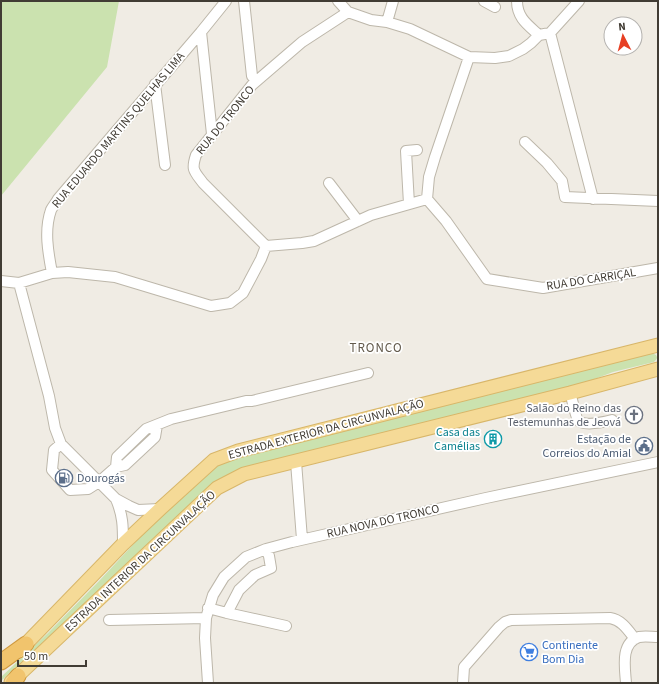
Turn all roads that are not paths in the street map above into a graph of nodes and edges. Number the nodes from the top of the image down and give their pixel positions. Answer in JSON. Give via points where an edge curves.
{"nodes":[{"id":1,"x":226,"y":1,"type":"edge"},
{"id":2,"x":244,"y":1,"type":"edge"},
{"id":3,"x":338,"y":1,"type":"edge"},
{"id":4,"x":393,"y":1,"type":"edge"},
{"id":5,"x":484,"y":1,"type":"edge"},
{"id":6,"x":517,"y":1,"type":"edge"},
{"id":7,"x":579,"y":1,"type":"edge"},
{"id":8,"x":495,"y":7,"type":"dead end"},
{"id":9,"x":348,"y":12,"type":"junction"},
{"id":10,"x":387,"y":22,"type":"junction"},
{"id":11,"x":201,"y":32,"type":"junction"},
{"id":12,"x":550,"y":33,"type":"junction"},
{"id":13,"x":539,"y":35,"type":"junction"},
{"id":14,"x":469,"y":57,"type":"junction"},
{"id":15,"x":252,"y":76,"type":"dead end"},
{"id":16,"x":155,"y":84,"type":"junction"},
{"id":17,"x":212,"y":134,"type":"junction"},
{"id":18,"x":526,"y":142,"type":"dead end"},
{"id":19,"x":417,"y":150,"type":"dead end"},
{"id":20,"x":166,"y":165,"type":"dead end"},
{"id":21,"x":329,"y":183,"type":"dead end"},
{"id":22,"x":593,"y":198,"type":"junction"},
{"id":23,"x":426,"y":199,"type":"junction"},
{"id":24,"x":658,"y":201,"type":"edge"},
{"id":25,"x":409,"y":204,"type":"junction"},
{"id":26,"x":358,"y":221,"type":"junction"},
{"id":27,"x":266,"y":246,"type":"junction"},
{"id":28,"x":658,"y":268,"type":"edge"},
{"id":29,"x":52,"y":272,"type":"junction"},
{"id":30,"x":1,"y":281,"type":"edge"},
{"id":31,"x":20,"y":283,"type":"junction"},
{"id":32,"x":658,"y":345,"type":"edge"},
{"id":33,"x":658,"y":370,"type":"edge"},
{"id":34,"x":368,"y":372,"type":"dead end"},
{"id":35,"x":570,"y":393,"type":"junction"},
{"id":36,"x":612,"y":420,"type":"dead end"},
{"id":37,"x":62,"y":444,"type":"junction"},
{"id":38,"x":296,"y":462,"type":"junction"},
{"id":39,"x":658,"y":462,"type":"edge"},
{"id":40,"x":99,"y":482,"type":"junction"},
{"id":41,"x":116,"y":499,"type":"junction"},
{"id":42,"x":160,"y":509,"type":"junction"},
{"id":43,"x":302,"y":539,"type":"junction"},
{"id":44,"x":123,"y":544,"type":"junction"},
{"id":45,"x":266,"y":549,"type":"junction"},
{"id":46,"x":208,"y":608,"type":"junction"},
{"id":47,"x":227,"y":613,"type":"junction"},
{"id":48,"x":206,"y":618,"type":"junction"},
{"id":49,"x":566,"y":619,"type":"junction"},
{"id":50,"x":109,"y":620,"type":"dead end"},
{"id":51,"x":518,"y":625,"type":"dead end"},
{"id":52,"x":286,"y":626,"type":"dead end"},
{"id":53,"x":658,"y":637,"type":"edge"},
{"id":54,"x":636,"y":639,"type":"junction"},
{"id":55,"x":26,"y":644,"type":"junction"},
{"id":56,"x":1,"y":662,"type":"edge"},
{"id":57,"x":1,"y":667,"type":"edge"},
{"id":58,"x":14,"y":681,"type":"edge"},
{"id":59,"x":208,"y":683,"type":"edge"},
{"id":60,"x":463,"y":683,"type":"edge"},
{"id":61,"x":626,"y":683,"type":"edge"}],
"edges":[{"from":1,"to":11,"type":"street","name":"RUA EDUARDO MARTINS QUELHAS LIMA"},
{"from":2,"to":15,"type":"street"},
{"from":3,"to":9,"type":"street"},
{"from":4,"to":10,"type":"street"},
{"from":5,"to":8,"type":"street"},
{"from":6,"to":13,"type":"street","via":[[521,18]]},
{"from":7,"to":12,"type":"street"},
{"from":9,"to":10,"type":"street","via":[[371,20]]},
{"from":9,"to":17,"type":"street","name":"RUA DO TRONCO","via":[[302,42],[252,85]]},
{"from":10,"to":14,"type":"street","via":[[410,29]]},
{"from":11,"to":16,"type":"street","name":"RUA EDUARDO MARTINS QUELHAS LIMA"},
{"from":11,"to":17,"type":"street"},
{"from":12,"to":13,"type":"street"},
{"from":12,"to":22,"type":"street"},
{"from":13,"to":14,"type":"street","via":[[523,49],[509,56]]},
{"from":14,"to":23,"type":"street","via":[[429,176]]},
{"from":16,"to":20,"type":"street"},
{"from":16,"to":29,"type":"street","name":"RUA EDUARDO MARTINS QUELHAS LIMA","via":[[52,209],[47,234]]},
{"from":17,"to":27,"type":"street","name":"RUA DO TRONCO","via":[[196,155],[193,164],[195,171],[203,183]]},
{"from":18,"to":22,"type":"street","via":[[562,181],[565,197]]},
{"from":19,"to":25,"type":"street","via":[[406,151]]},
{"from":21,"to":26,"type":"street"},
{"from":22,"to":24,"type":"street"},
{"from":23,"to":25,"type":"street"},
{"from":23,"to":28,"type":"street","name":"RUA DO CARRIÇAL","via":[[447,222],[487,280],[543,288]]},
{"from":25,"to":26,"type":"street"},
{"from":26,"to":27,"type":"street","via":[[314,241]]},
{"from":27,"to":29,"type":"street","via":[[243,293],[230,304],[211,306],[115,277]]},
{"from":29,"to":31,"type":"street"},
{"from":30,"to":31,"type":"street"},
{"from":31,"to":37,"type":"street","via":[[55,428]]},
{"from":32,"to":42,"type":"main road","name":"ESTRADA EXTERIOR DA CIRCUNVALAÇÃO","via":[[238,451],[214,460]]},
{"from":33,"to":35,"type":"main road","name":"ESTRADA INTERIOR DA CIRCUNVALAÇÃO"},
{"from":34,"to":40,"type":"street","via":[[171,419],[157,425],[155,437],[125,465],[116,467]]},
{"from":35,"to":36,"type":"street","via":[[578,420],[582,423]]},
{"from":35,"to":38,"type":"main road","name":"ESTRADA INTERIOR DA CIRCUNVALAÇÃO"},
{"from":37,"to":40,"type":"street"},
{"from":37,"to":40,"type":"street","via":[[54,450],[52,470],[70,490],[88,489]]},
{"from":38,"to":43,"type":"street"},
{"from":38,"to":58,"type":"main road","name":"ESTRADA INTERIOR DA CIRCUNVALAÇÃO","via":[[244,474],[217,488]]},
{"from":39,"to":43,"type":"street","name":"RUA NOVA DO TRONCO"},
{"from":40,"to":41,"type":"street"},
{"from":41,"to":42,"type":"street","via":[[138,510]]},
{"from":41,"to":44,"type":"street","via":[[122,518]]},
{"from":42,"to":44,"type":"main road","name":"ESTRADA EXTERIOR DA CIRCUNVALAÇÃO"},
{"from":43,"to":45,"type":"street","name":"RUA NOVA DO TRONCO"},
{"from":44,"to":55,"type":"main road","name":"ESTRADA EXTERIOR DA CIRCUNVALAÇÃO"},
{"from":45,"to":46,"type":"street","name":"RUA NOVA DO TRONCO","via":[[246,557],[224,577],[212,595]]},
{"from":45,"to":47,"type":"street","via":[[271,568],[256,574],[239,590]]},
{"from":46,"to":47,"type":"street"},
{"from":46,"to":48,"type":"street","name":"RUA NOVA DO TRONCO"},
{"from":47,"to":52,"type":"street"},
{"from":48,"to":50,"type":"street"},
{"from":48,"to":59,"type":"street","name":"RUA NOVA DO TRONCO"},
{"from":49,"to":51,"type":"street","via":[[552,625]]},
{"from":49,"to":54,"type":"street","via":[[615,619]]},
{"from":49,"to":60,"type":"street","via":[[505,622],[464,667]]},
{"from":53,"to":54,"type":"street"},
{"from":54,"to":61,"type":"street","via":[[629,644],[625,652]]},
{"from":55,"to":56,"type":"highway"},
{"from":55,"to":57,"type":"main road","name":"ESTRADA EXTERIOR DA CIRCUNVALAÇÃO"}]}
